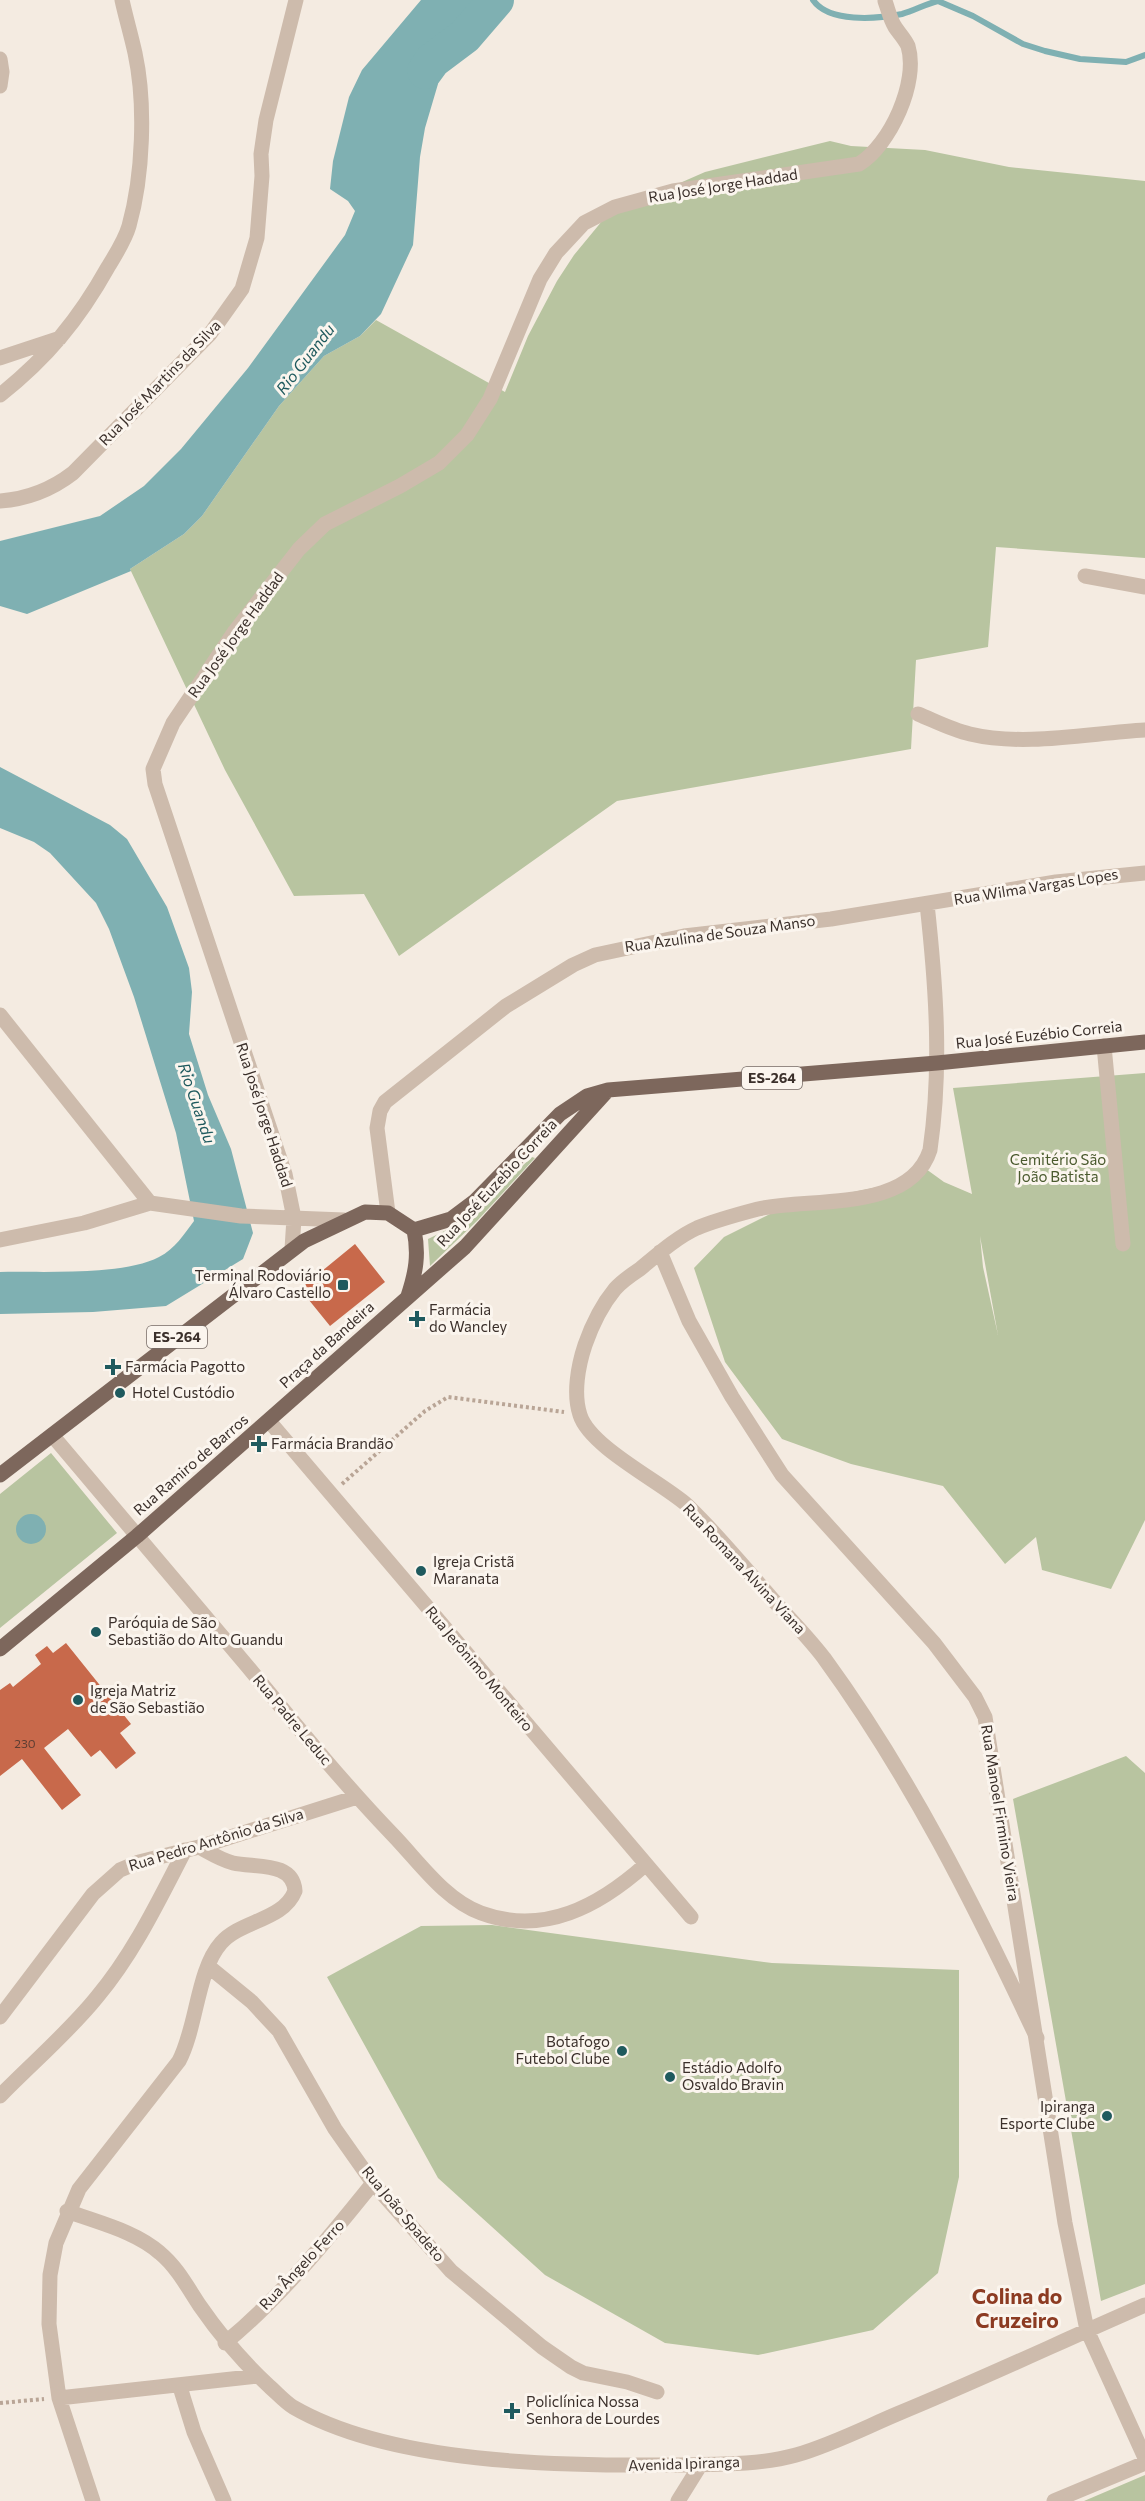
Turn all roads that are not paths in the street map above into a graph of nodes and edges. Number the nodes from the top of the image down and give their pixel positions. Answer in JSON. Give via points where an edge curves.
{"nodes":[{"id":1,"x":122,"y":0,"type":"edge"},
{"id":2,"x":296,"y":0,"type":"edge"},
{"id":3,"x":885,"y":1,"type":"edge"},
{"id":4,"x":0,"y":59,"type":"edge"},
{"id":5,"x":0,"y":87,"type":"edge"},
{"id":6,"x":63,"y":337,"type":"junction"},
{"id":7,"x":0,"y":358,"type":"edge"},
{"id":8,"x":0,"y":395,"type":"edge"},
{"id":9,"x":0,"y":501,"type":"edge"},
{"id":10,"x":1085,"y":576,"type":"dead end"},
{"id":11,"x":1145,"y":587,"type":"edge"},
{"id":12,"x":918,"y":714,"type":"dead end"},
{"id":13,"x":1145,"y":730,"type":"edge"},
{"id":14,"x":1145,"y":873,"type":"edge"},
{"id":15,"x":927,"y":904,"type":"junction"},
{"id":16,"x":0,"y":1015,"type":"edge"},
{"id":17,"x":1145,"y":1042,"type":"edge"},
{"id":18,"x":1104,"y":1046,"type":"junction"},
{"id":19,"x":937,"y":1063,"type":"junction"},
{"id":20,"x":608,"y":1090,"type":"junction"},
{"id":21,"x":150,"y":1203,"type":"junction"},
{"id":22,"x":388,"y":1213,"type":"junction"},
{"id":23,"x":294,"y":1218,"type":"junction"},
{"id":24,"x":344,"y":1220,"type":"junction"},
{"id":25,"x":414,"y":1230,"type":"junction"},
{"id":26,"x":0,"y":1240,"type":"edge"},
{"id":27,"x":1123,"y":1244,"type":"dead end"},
{"id":28,"x":298,"y":1245,"type":"junction"},
{"id":29,"x":660,"y":1252,"type":"junction"},
{"id":30,"x":408,"y":1296,"type":"junction"},
{"id":31,"x":269,"y":1421,"type":"junction"},
{"id":32,"x":52,"y":1435,"type":"junction"},
{"id":33,"x":0,"y":1475,"type":"edge"},
{"id":34,"x":137,"y":1536,"type":"junction"},
{"id":35,"x":0,"y":1648,"type":"edge"},
{"id":36,"x":357,"y":1797,"type":"junction"},
{"id":37,"x":192,"y":1849,"type":"junction"},
{"id":38,"x":645,"y":1864,"type":"junction"},
{"id":39,"x":691,"y":1917,"type":"dead end"},
{"id":40,"x":208,"y":1966,"type":"junction"},
{"id":41,"x":0,"y":2017,"type":"edge"},
{"id":42,"x":1037,"y":2038,"type":"junction"},
{"id":43,"x":0,"y":2096,"type":"edge"},
{"id":44,"x":373,"y":2183,"type":"junction"},
{"id":45,"x":67,"y":2211,"type":"junction"},
{"id":46,"x":1145,"y":2305,"type":"edge"},
{"id":47,"x":1088,"y":2330,"type":"junction"},
{"id":48,"x":225,"y":2343,"type":"junction"},
{"id":49,"x":258,"y":2376,"type":"junction"},
{"id":50,"x":180,"y":2386,"type":"junction"},
{"id":51,"x":657,"y":2392,"type":"dead end"},
{"id":52,"x":59,"y":2398,"type":"junction"},
{"id":53,"x":1145,"y":2458,"type":"edge"},
{"id":54,"x":1145,"y":2463,"type":"edge"},
{"id":55,"x":702,"y":2464,"type":"junction"},
{"id":56,"x":93,"y":2501,"type":"edge"},
{"id":57,"x":224,"y":2501,"type":"edge"},
{"id":58,"x":678,"y":2501,"type":"edge"},
{"id":59,"x":1054,"y":2501,"type":"edge"}],
"edges":[{"from":1,"to":6,"type":"street","via":[[141,101],[140,147],[130,220],[101,280]]},
{"from":2,"to":9,"type":"street","name":"Rua José Martins da Silva","via":[[266,120],[256,249],[237,297],[210,334],[73,473],[52,488]]},
{"from":3,"to":23,"type":"street","name":"Rua José Jorge Haddad","via":[[894,26],[907,43],[910,69],[908,86],[888,134],[871,156],[849,166],[673,191],[632,201],[584,223],[556,253],[540,279],[490,399],[467,435],[439,463],[325,524],[298,549],[235,631],[173,723],[153,770],[155,784],[285,1174]]},
{"from":4,"to":5,"type":"street"},
{"from":6,"to":7,"type":"street"},
{"from":6,"to":8,"type":"street","via":[[32,370]]},
{"from":10,"to":11,"type":"street"},
{"from":12,"to":13,"type":"street","via":[[968,734],[992,737]]},
{"from":14,"to":15,"type":"street","name":"Rua Wilma Vargas Lopes","via":[[1056,882]]},
{"from":15,"to":19,"type":"street","via":[[935,981]]},
{"from":15,"to":22,"type":"street","name":"Rua Azulina de Souza Manso","via":[[684,936],[618,948],[573,965],[506,1006],[385,1102],[377,1128]]},
{"from":16,"to":21,"type":"street"},
{"from":17,"to":18,"type":"main road","name":"Rua José Euzébio Correia","number":"ES-264"},
{"from":18,"to":19,"type":"main road","name":"Rua José Euzébio Correia","number":"ES-264"},
{"from":18,"to":27,"type":"street"},
{"from":19,"to":20,"type":"main road","name":"Rua José Euzebio Correia","number":"ES-264"},
{"from":19,"to":29,"type":"street","via":[[930,1150],[919,1172],[907,1181],[891,1190],[856,1198],[758,1209],[696,1228]]},
{"from":20,"to":25,"type":"main road","name":"Rua José Euzebio Correia","number":"ES-264","via":[[587,1096],[560,1114],[483,1193],[451,1219]]},
{"from":20,"to":30,"type":"main road","name":"Rua José Euzebio Correia","via":[[465,1247]]},
{"from":21,"to":23,"type":"street","via":[[240,1216]]},
{"from":21,"to":26,"type":"street","via":[[84,1224]]},
{"from":22,"to":24,"type":"main road","number":"ES-264","via":[[365,1212]]},
{"from":22,"to":25,"type":"main road"},
{"from":23,"to":24,"type":"street"},
{"from":23,"to":28,"type":"street"},
{"from":24,"to":28,"type":"main road","number":"ES-264"},
{"from":25,"to":30,"type":"main road","via":[[417,1264]]},
{"from":28,"to":32,"type":"main road","number":"ES-264"},
{"from":29,"to":42,"type":"street","name":"Rua Manoel Firmino Vieira","via":[[689,1321],[782,1475],[934,1643],[975,1697],[985,1718]]},
{"from":29,"to":42,"type":"street","name":"Rua Romana Alvina Viana","via":[[616,1287],[600,1310],[579,1371],[580,1414],[608,1448],[686,1505],[822,1655],[923,1812],[989,1936]]},
{"from":30,"to":31,"type":"main road","name":"Praça da Bandeira"},
{"from":31,"to":34,"type":"main road","name":"Rua Ramiro de Barros"},
{"from":31,"to":38,"type":"street","name":"Rua Jerônimo Monteiro"},
{"from":32,"to":33,"type":"main road","number":"ES-264"},
{"from":32,"to":34,"type":"street","name":"Rua Padre Leduc"},
{"from":34,"to":35,"type":"main road","name":"Rua Ramiro de Barros"},
{"from":34,"to":36,"type":"street","name":"Rua Padre Leduc"},
{"from":36,"to":37,"type":"street","name":"Rua Pedro Antônio da Silva"},
{"from":36,"to":38,"type":"street","name":"Rua Padre Leduc","via":[[453,1898],[484,1914],[521,1920],[573,1914],[601,1899]]},
{"from":37,"to":40,"type":"street","via":[[226,1861],[282,1869],[292,1878],[295,1891],[282,1909],[232,1933],[219,1944]]},
{"from":37,"to":41,"type":"street","name":"Rua Pedro Antônio da Silva","via":[[139,1862],[105,1882]]},
{"from":37,"to":43,"type":"street","via":[[99,1996]]},
{"from":38,"to":39,"type":"street","name":"Rua Jerônimo Monteiro"},
{"from":40,"to":44,"type":"street","name":"Rua João Spadeto","via":[[252,2002],[279,2031],[335,2129]]},
{"from":40,"to":45,"type":"street","via":[[188,2043],[179,2061],[93,2168]]},
{"from":42,"to":47,"type":"street","name":"Rua Manoel Firmino Vieira","via":[[1065,2223]]},
{"from":44,"to":48,"type":"street","name":"Rua Ângelo Ferro","via":[[328,2240]]},
{"from":44,"to":51,"type":"street","name":"Rua João Spadeto","via":[[452,2271],[559,2360],[583,2373]]},
{"from":45,"to":48,"type":"street","name":"Avenida Ipiranga","via":[[129,2234],[158,2251],[180,2276]]},
{"from":45,"to":52,"type":"street","via":[[56,2243],[50,2285],[49,2324]]},
{"from":46,"to":47,"type":"street","name":"Avenida Ipiranga"},
{"from":47,"to":53,"type":"street","name":"Rua Manoel Firmino Vieira"},
{"from":47,"to":55,"type":"street","name":"Avenida Ipiranga","via":[[795,2455]]},
{"from":48,"to":49,"type":"street","name":"Avenida Ipiranga"},
{"from":49,"to":50,"type":"street"},
{"from":49,"to":55,"type":"street","name":"Avenida Ipiranga","via":[[290,2405],[324,2423],[368,2438],[508,2460],[598,2466]]},
{"from":50,"to":52,"type":"street"},
{"from":50,"to":57,"type":"street","via":[[194,2432]]},
{"from":52,"to":56,"type":"street"},
{"from":54,"to":59,"type":"street"},
{"from":55,"to":58,"type":"street"}]}
